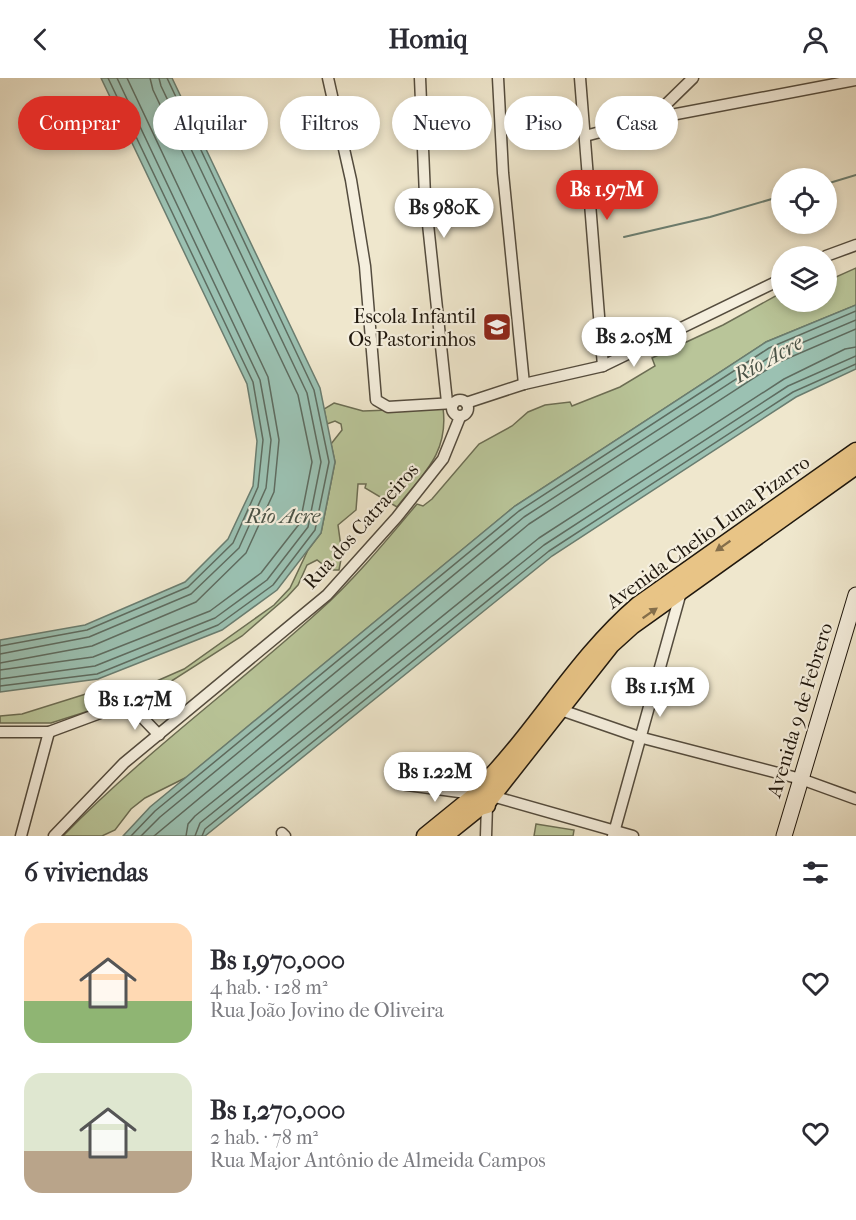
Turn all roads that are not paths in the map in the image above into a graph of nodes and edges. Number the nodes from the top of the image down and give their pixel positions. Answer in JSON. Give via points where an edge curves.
{"nodes":[{"id":1,"x":328,"y":78,"type":"edge"},
{"id":2,"x":420,"y":78,"type":"edge"},
{"id":3,"x":498,"y":78,"type":"edge"},
{"id":4,"x":580,"y":78,"type":"edge"},
{"id":5,"x":693,"y":78,"type":"edge"},
{"id":6,"x":823,"y":78,"type":"edge"},
{"id":7,"x":856,"y":80,"type":"edge"},
{"id":8,"x":812,"y":88,"type":"junction"},
{"id":9,"x":674,"y":96,"type":"edge"},
{"id":10,"x":678,"y":114,"type":"edge"},
{"id":11,"x":595,"y":133,"type":"edge"},
{"id":12,"x":585,"y":136,"type":"junction"},
{"id":13,"x":856,"y":245,"type":"edge"},
{"id":14,"x":837,"y":252,"type":"edge"},
{"id":15,"x":771,"y":284,"type":"edge"},
{"id":16,"x":603,"y":366,"type":"junction"},
{"id":17,"x":524,"y":384,"type":"junction"},
{"id":18,"x":451,"y":403,"type":"junction"},
{"id":19,"x":466,"y":403,"type":"junction"},
{"id":20,"x":460,"y":417,"type":"junction"},
{"id":21,"x":856,"y":451,"type":"edge"},
{"id":22,"x":856,"y":466,"type":"edge"},
{"id":23,"x":681,"y":592,"type":"junction"},
{"id":24,"x":856,"y":595,"type":"edge"},
{"id":25,"x":856,"y":629,"type":"edge"},
{"id":26,"x":561,"y":710,"type":"junction"},
{"id":27,"x":0,"y":732,"type":"edge"},
{"id":28,"x":49,"y":732,"type":"junction"},
{"id":29,"x":159,"y":735,"type":"junction"},
{"id":30,"x":639,"y":737,"type":"junction"},
{"id":31,"x":806,"y":780,"type":"junction"},
{"id":32,"x":400,"y":784,"type":"dead end"},
{"id":33,"x":482,"y":799,"type":"junction"},
{"id":34,"x":856,"y":799,"type":"edge"},
{"id":35,"x":614,"y":833,"type":"edge"},
{"id":36,"x":21,"y":836,"type":"edge"},
{"id":37,"x":54,"y":836,"type":"edge"},
{"id":38,"x":425,"y":836,"type":"edge"},
{"id":39,"x":444,"y":836,"type":"edge"},
{"id":40,"x":486,"y":836,"type":"edge"},
{"id":41,"x":633,"y":836,"type":"edge"},
{"id":42,"x":784,"y":836,"type":"edge"},
{"id":43,"x":794,"y":836,"type":"edge"}],
"edges":[{"from":1,"to":18,"type":"street","via":[[351,180],[367,283],[376,400],[388,407]]},
{"from":2,"to":18,"type":"street","via":[[425,196]]},
{"from":3,"to":17,"type":"street","via":[[503,173]]},
{"from":4,"to":12,"type":"street"},
{"from":5,"to":9,"type":"street"},
{"from":6,"to":8,"type":"street"},
{"from":7,"to":8,"type":"street"},
{"from":8,"to":10,"type":"street"},
{"from":11,"to":12,"type":"street"},
{"from":12,"to":16,"type":"street"},
{"from":13,"to":14,"type":"street"},
{"from":15,"to":16,"type":"street"},
{"from":16,"to":17,"type":"street"},
{"from":17,"to":19,"type":"street"},
{"from":18,"to":19,"type":"street"},
{"from":18,"to":20,"type":"street","via":[[453,413]]},
{"from":19,"to":20,"type":"street","via":[[468,410]]},
{"from":20,"to":29,"type":"street","name":"Rua dos Catraeiros","via":[[443,459],[397,518],[327,595]]},
{"from":21,"to":33,"type":"main road","name":"Avenida Chelio Luna Pizarro","one_way":true,"via":[[638,604],[616,624],[598,642]]},
{"from":22,"to":23,"type":"main road","name":"Avenida Chelio Luna Pizarro"},
{"from":26,"to":23,"type":"main road","name":"Avenida Chelio Luna Pizarro","one_way":true,"via":[[612,645]]},
{"from":23,"to":30,"type":"street"},
{"from":24,"to":31,"type":"street","name":"Avenida 9 de Febrero"},
{"from":25,"to":31,"type":"street","name":"Avenida 9 de Febrero"},
{"from":26,"to":30,"type":"street"},
{"from":26,"to":33,"type":"main road","name":"Avenida Chelio Luna Pizarro"},
{"from":27,"to":28,"type":"street"},
{"from":28,"to":29,"type":"street","via":[[127,707],[135,710]]},
{"from":28,"to":36,"type":"street"},
{"from":29,"to":37,"type":"street","name":"Rua dos Catraeiros","via":[[124,763]]},
{"from":30,"to":31,"type":"street"},
{"from":30,"to":35,"type":"street"},
{"from":31,"to":34,"type":"street"},
{"from":31,"to":42,"type":"street","name":"Avenida 9 de Febrero"},
{"from":31,"to":43,"type":"street","name":"Avenida 9 de Febrero"},
{"from":32,"to":33,"type":"street"},
{"from":33,"to":35,"type":"street"},
{"from":33,"to":38,"type":"main road","name":"Avenida Chelio Luna Pizarro"},
{"from":33,"to":39,"type":"main road","name":"Avenida Chelio Luna Pizarro"},
{"from":33,"to":40,"type":"street"},
{"from":35,"to":41,"type":"street"}]}
